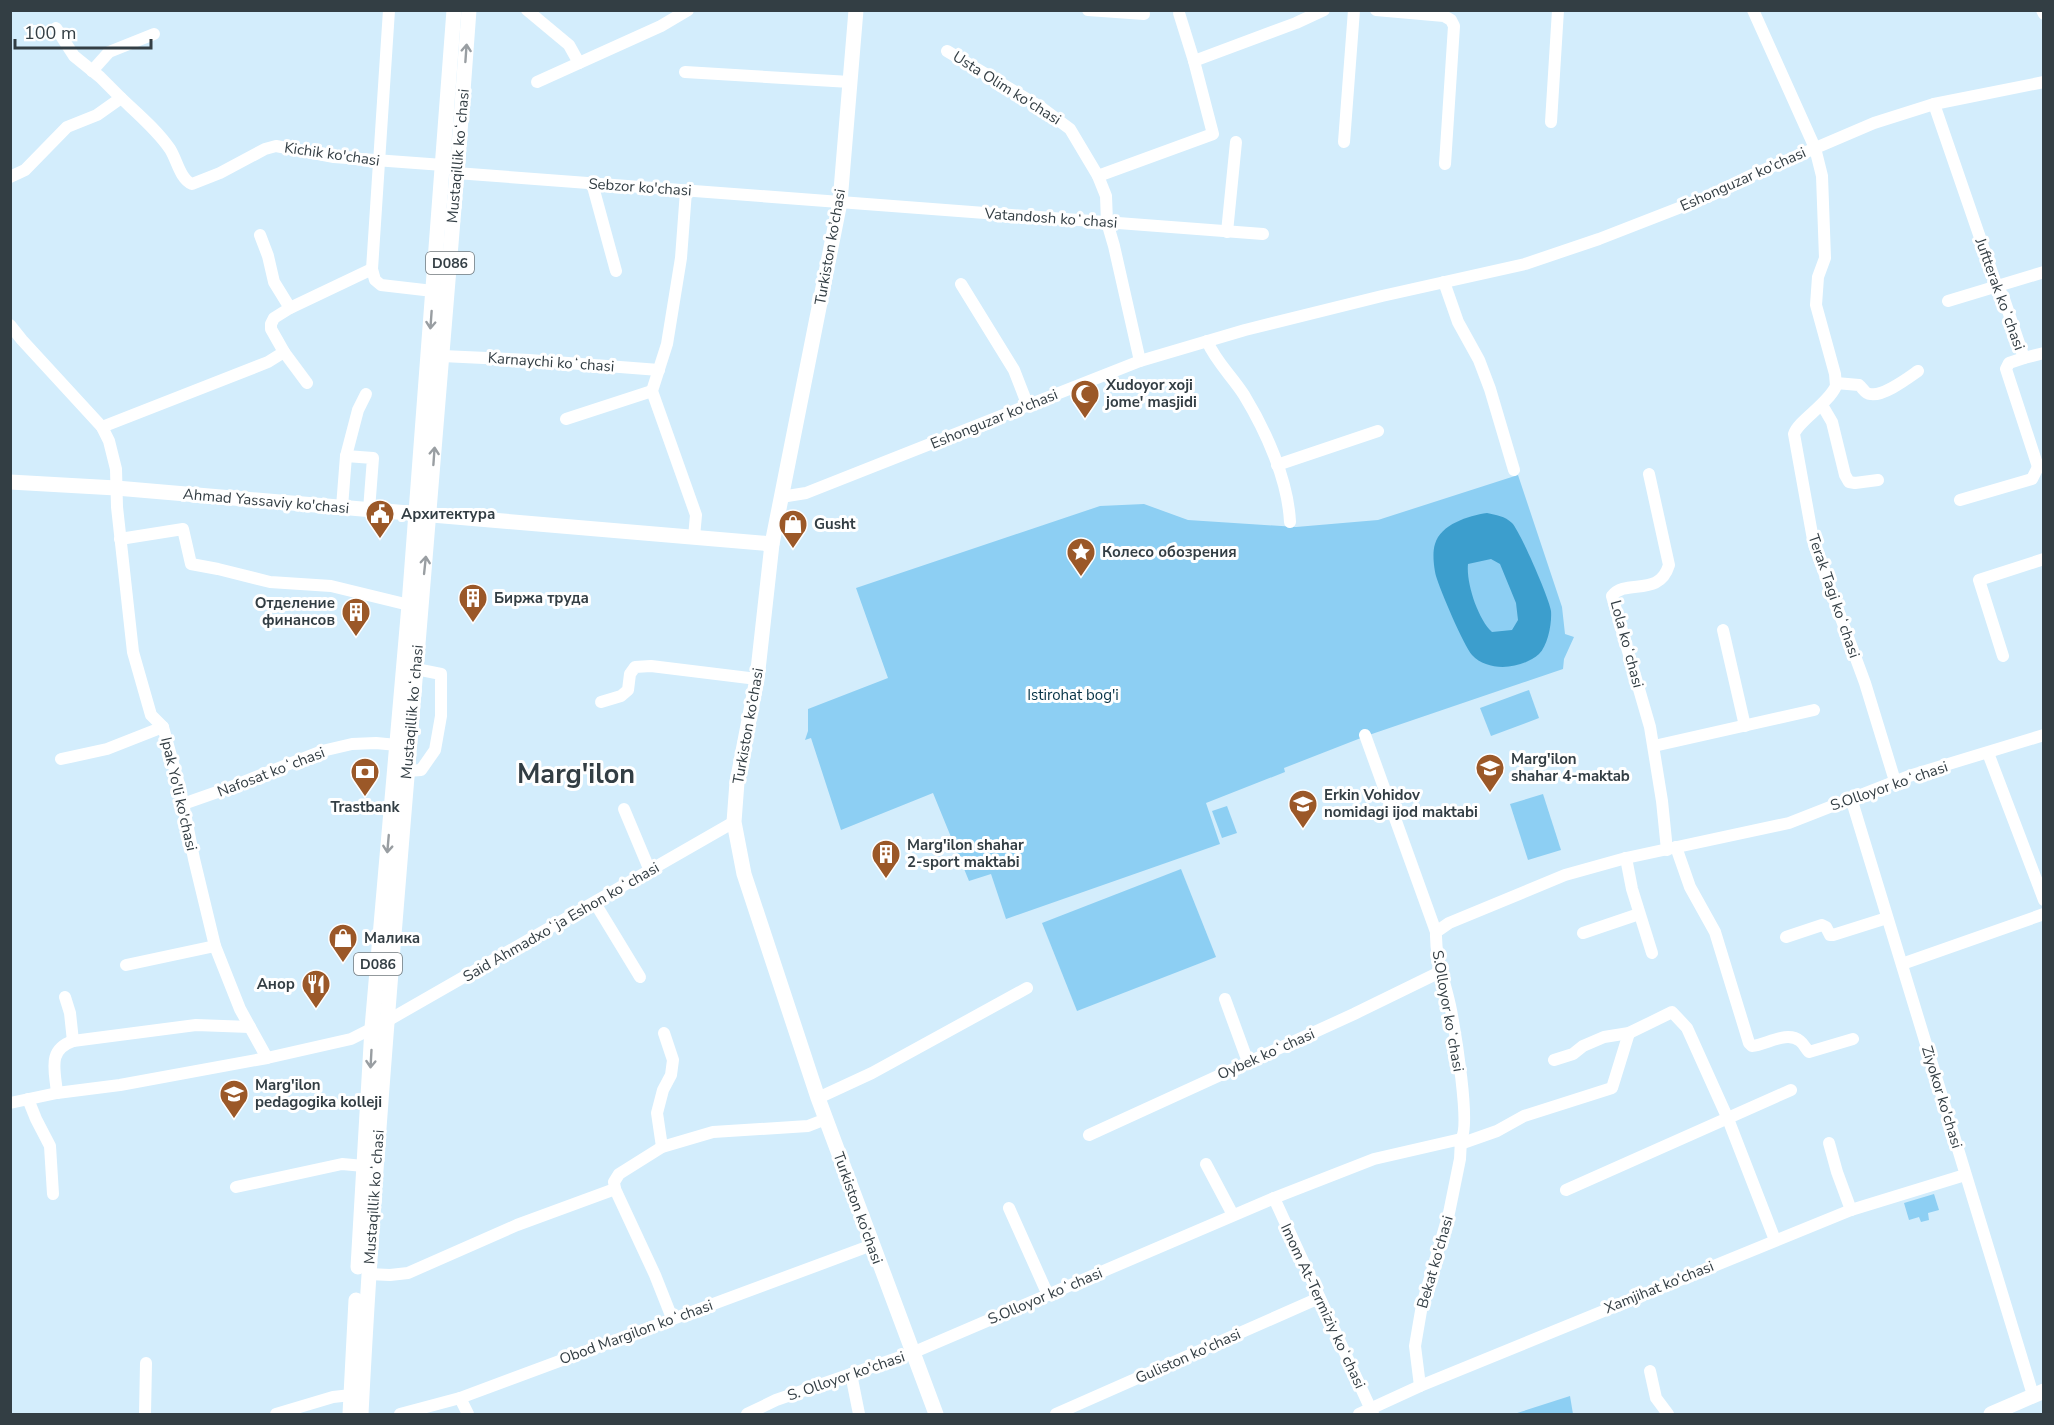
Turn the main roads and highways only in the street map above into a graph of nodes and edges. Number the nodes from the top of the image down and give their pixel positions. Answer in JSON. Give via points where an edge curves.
{"nodes":[{"id":1,"x":454,"y":10,"type":"edge"},
{"id":2,"x":469,"y":10,"type":"edge"},
{"id":3,"x":856,"y":10,"type":"edge"},
{"id":4,"x":449,"y":169,"type":"junction"},
{"id":5,"x":10,"y":482,"type":"edge"},
{"id":6,"x":423,"y":514,"type":"junction"},
{"id":7,"x":772,"y":544,"type":"junction"},
{"id":8,"x":2038,"y":1393,"type":"edge"},
{"id":9,"x":350,"y":1414,"type":"edge"},
{"id":10,"x":361,"y":1414,"type":"edge"},
{"id":11,"x":936,"y":1414,"type":"edge"},
{"id":12,"x":1991,"y":1414,"type":"edge"}],
"edges":[{"from":1,"to":4,"type":"main road","name":"Mustaqillik koʻchasi","number":"D086"},
{"from":4,"to":2,"type":"main road","name":"Mustaqillik koʻchasi","number":"D086","one_way":true},
{"from":3,"to":7,"type":"main road","name":"Turkiston ko’chasi","via":[[840,202]]},
{"from":4,"to":6,"type":"main road","name":"Mustaqillik koʻchasi","number":"D086","one_way":true,"via":[[433,291]]},
{"from":6,"to":4,"type":"main road","name":"Mustaqillik koʻchasi","number":"D086","one_way":true,"via":[[442,356]]},
{"from":5,"to":6,"type":"main road","name":"Ahmad Yassaviy ko'chasi"},
{"from":6,"to":7,"type":"main road","name":"Ahmad Yassaviy ko'chasi"},
{"from":6,"to":9,"type":"main road","name":"Mustaqillik koʻchasi","number":"D086","one_way":true,"via":[[409,605],[372,1028]]},
{"from":10,"to":6,"type":"main road","name":"Mustaqillik koʻchasi","number":"D086","one_way":true,"via":[[368,1274],[416,669]]},
{"from":7,"to":11,"type":"main road","name":"Turkiston ko’chasi","via":[[757,679],[739,771],[734,822],[744,874],[818,1098]]},
{"from":8,"to":12,"type":"main road"}]}
